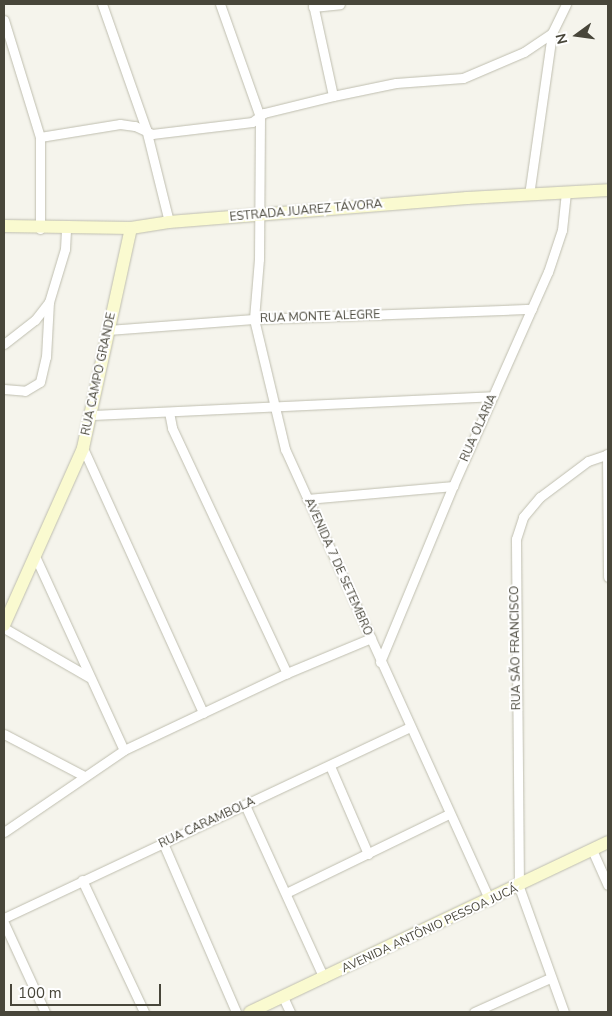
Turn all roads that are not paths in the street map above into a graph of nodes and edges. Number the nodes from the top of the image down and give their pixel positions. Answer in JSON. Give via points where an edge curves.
{"nodes":[{"id":1,"x":102,"y":4,"type":"edge"},
{"id":2,"x":220,"y":4,"type":"edge"},
{"id":3,"x":340,"y":4,"type":"edge"},
{"id":4,"x":566,"y":4,"type":"edge"},
{"id":5,"x":313,"y":6,"type":"edge"},
{"id":6,"x":4,"y":20,"type":"edge"},
{"id":7,"x":552,"y":33,"type":"junction"},
{"id":8,"x":333,"y":96,"type":"junction"},
{"id":9,"x":260,"y":117,"type":"junction"},
{"id":10,"x":146,"y":129,"type":"junction"},
{"id":11,"x":40,"y":137,"type":"junction"},
{"id":12,"x":608,"y":190,"type":"edge"},
{"id":13,"x":566,"y":192,"type":"junction"},
{"id":14,"x":529,"y":195,"type":"junction"},
{"id":15,"x":258,"y":216,"type":"junction"},
{"id":16,"x":169,"y":222,"type":"junction"},
{"id":17,"x":4,"y":226,"type":"edge"},
{"id":18,"x":131,"y":228,"type":"junction"},
{"id":19,"x":40,"y":229,"type":"junction"},
{"id":20,"x":66,"y":229,"type":"junction"},
{"id":21,"x":49,"y":302,"type":"junction"},
{"id":22,"x":532,"y":309,"type":"junction"},
{"id":23,"x":254,"y":319,"type":"junction"},
{"id":24,"x":108,"y":330,"type":"junction"},
{"id":25,"x":4,"y":344,"type":"edge"},
{"id":26,"x":4,"y":389,"type":"edge"},
{"id":27,"x":493,"y":396,"type":"junction"},
{"id":28,"x":276,"y":407,"type":"junction"},
{"id":29,"x":168,"y":412,"type":"junction"},
{"id":30,"x":92,"y":415,"type":"junction"},
{"id":31,"x":83,"y":448,"type":"junction"},
{"id":32,"x":608,"y":454,"type":"edge"},
{"id":33,"x":453,"y":486,"type":"junction"},
{"id":34,"x":307,"y":499,"type":"junction"},
{"id":35,"x":36,"y":556,"type":"junction"},
{"id":36,"x":608,"y":577,"type":"edge"},
{"id":37,"x":4,"y":626,"type":"edge"},
{"id":38,"x":371,"y":638,"type":"junction"},
{"id":39,"x":380,"y":662,"type":"junction"},
{"id":40,"x":287,"y":673,"type":"junction"},
{"id":41,"x":90,"y":677,"type":"junction"},
{"id":42,"x":203,"y":712,"type":"junction"},
{"id":43,"x":410,"y":727,"type":"junction"},
{"id":44,"x":4,"y":734,"type":"edge"},
{"id":45,"x":124,"y":750,"type":"junction"},
{"id":46,"x":330,"y":766,"type":"junction"},
{"id":47,"x":84,"y":776,"type":"junction"},
{"id":48,"x":245,"y":805,"type":"junction"},
{"id":49,"x":449,"y":814,"type":"junction"},
{"id":50,"x":4,"y":832,"type":"edge"},
{"id":51,"x":608,"y":842,"type":"edge"},
{"id":52,"x":163,"y":843,"type":"junction"},
{"id":53,"x":593,"y":852,"type":"junction"},
{"id":54,"x":368,"y":854,"type":"junction"},
{"id":55,"x":82,"y":880,"type":"junction"},
{"id":56,"x":608,"y":885,"type":"edge"},
{"id":57,"x":519,"y":887,"type":"junction"},
{"id":58,"x":286,"y":893,"type":"junction"},
{"id":59,"x":490,"y":901,"type":"junction"},
{"id":60,"x":4,"y":918,"type":"edge"},
{"id":61,"x":4,"y":923,"type":"edge"},
{"id":62,"x":324,"y":978,"type":"junction"},
{"id":63,"x":550,"y":978,"type":"junction"},
{"id":64,"x":283,"y":997,"type":"junction"},
{"id":65,"x":45,"y":1012,"type":"edge"},
{"id":66,"x":144,"y":1012,"type":"edge"},
{"id":67,"x":236,"y":1012,"type":"edge"},
{"id":68,"x":250,"y":1012,"type":"edge"},
{"id":69,"x":290,"y":1012,"type":"edge"},
{"id":70,"x":474,"y":1012,"type":"edge"},
{"id":71,"x":564,"y":1012,"type":"edge"}],
"edges":[{"from":1,"to":10,"type":"street"},
{"from":2,"to":9,"type":"street"},
{"from":3,"to":5,"type":"street"},
{"from":4,"to":7,"type":"street"},
{"from":5,"to":8,"type":"street"},
{"from":6,"to":11,"type":"street"},
{"from":7,"to":8,"type":"street","via":[[524,52],[452,82],[396,83]]},
{"from":7,"to":14,"type":"street"},
{"from":8,"to":9,"type":"street","via":[[264,113]]},
{"from":9,"to":10,"type":"street","via":[[252,122],[157,134]]},
{"from":9,"to":15,"type":"street","name":"AVENIDA 7 DE SETEMBRO"},
{"from":10,"to":11,"type":"street","via":[[120,124]]},
{"from":10,"to":16,"type":"street"},
{"from":11,"to":19,"type":"street"},
{"from":12,"to":13,"type":"street","name":"ESTRADA JUAREZ TÁVORA"},
{"from":13,"to":14,"type":"street","name":"ESTRADA JUAREZ TÁVORA"},
{"from":13,"to":22,"type":"street","name":"RUA OLARIA","via":[[557,246]]},
{"from":14,"to":15,"type":"street","name":"ESTRADA JUAREZ TÁVORA"},
{"from":15,"to":16,"type":"street","name":"ESTRADA JUAREZ TÁVORA"},
{"from":15,"to":23,"type":"street","name":"AVENIDA 7 DE SETEMBRO"},
{"from":16,"to":18,"type":"street","name":"ESTRADA JUAREZ TÁVORA"},
{"from":17,"to":19,"type":"street","name":"ESTRADA JUAREZ TÁVORA"},
{"from":18,"to":20,"type":"street","name":"ESTRADA JUAREZ TÁVORA"},
{"from":18,"to":24,"type":"street","name":"RUA CAMPO GRANDE"},
{"from":19,"to":20,"type":"street","name":"ESTRADA JUAREZ TÁVORA"},
{"from":20,"to":21,"type":"street","via":[[60,267]]},
{"from":21,"to":25,"type":"street","via":[[35,320]]},
{"from":21,"to":26,"type":"street","via":[[46,356],[40,382],[25,392]]},
{"from":22,"to":23,"type":"street","name":"RUA MONTE ALEGRE"},
{"from":22,"to":27,"type":"street","name":"RUA OLARIA"},
{"from":23,"to":24,"type":"street","name":"RUA MONTE ALEGRE"},
{"from":23,"to":28,"type":"street","name":"AVENIDA 7 DE SETEMBRO"},
{"from":24,"to":30,"type":"street","name":"RUA CAMPO GRANDE"},
{"from":27,"to":28,"type":"street"},
{"from":27,"to":33,"type":"street","name":"RUA OLARIA"},
{"from":28,"to":29,"type":"street"},
{"from":28,"to":34,"type":"street","name":"AVENIDA 7 DE SETEMBRO","via":[[285,449]]},
{"from":29,"to":30,"type":"street"},
{"from":29,"to":40,"type":"street","via":[[172,428]]},
{"from":30,"to":31,"type":"street","name":"RUA CAMPO GRANDE"},
{"from":31,"to":35,"type":"street","name":"RUA CAMPO GRANDE"},
{"from":31,"to":42,"type":"street"},
{"from":32,"to":36,"type":"street"},
{"from":32,"to":57,"type":"street","name":"RUA SÃO FRANCISCO","via":[[588,462],[540,497],[523,517],[516,539]]},
{"from":33,"to":34,"type":"street"},
{"from":33,"to":39,"type":"street","name":"RUA OLARIA"},
{"from":34,"to":38,"type":"street","name":"AVENIDA 7 DE SETEMBRO"},
{"from":35,"to":37,"type":"street","name":"RUA CAMPO GRANDE"},
{"from":35,"to":41,"type":"street"},
{"from":37,"to":41,"type":"street"},
{"from":38,"to":39,"type":"street","name":"AVENIDA 7 DE SETEMBRO"},
{"from":38,"to":40,"type":"street"},
{"from":39,"to":43,"type":"street","name":"AVENIDA 7 DE SETEMBRO"},
{"from":40,"to":42,"type":"street"},
{"from":41,"to":45,"type":"street"},
{"from":42,"to":45,"type":"street"},
{"from":43,"to":46,"type":"street","name":"RUA CARAMBOLA"},
{"from":43,"to":49,"type":"street","name":"AVENIDA 7 DE SETEMBRO"},
{"from":44,"to":47,"type":"street"},
{"from":45,"to":47,"type":"street"},
{"from":46,"to":48,"type":"street","name":"RUA CARAMBOLA"},
{"from":46,"to":54,"type":"street"},
{"from":47,"to":50,"type":"street"},
{"from":48,"to":52,"type":"street","name":"RUA CARAMBOLA"},
{"from":48,"to":58,"type":"street"},
{"from":49,"to":54,"type":"street"},
{"from":49,"to":59,"type":"street","name":"AVENIDA 7 DE SETEMBRO"},
{"from":51,"to":53,"type":"street","name":"AVENIDA ANTÔNIO PESSOA JUCÁ"},
{"from":52,"to":55,"type":"street","name":"RUA CARAMBOLA"},
{"from":52,"to":67,"type":"street"},
{"from":53,"to":56,"type":"street"},
{"from":53,"to":57,"type":"street","name":"AVENIDA ANTÔNIO PESSOA JUCÁ"},
{"from":54,"to":58,"type":"street"},
{"from":55,"to":60,"type":"street","name":"RUA CARAMBOLA"},
{"from":55,"to":66,"type":"street"},
{"from":57,"to":59,"type":"street","name":"AVENIDA ANTÔNIO PESSOA JUCÁ"},
{"from":57,"to":63,"type":"street","name":"RUA SÃO FRANCISCO"},
{"from":58,"to":62,"type":"street"},
{"from":59,"to":62,"type":"street","name":"AVENIDA ANTÔNIO PESSOA JUCÁ"},
{"from":61,"to":65,"type":"street"},
{"from":62,"to":64,"type":"street","name":"AVENIDA ANTÔNIO PESSOA JUCÁ"},
{"from":63,"to":70,"type":"street"},
{"from":63,"to":71,"type":"street","name":"RUA SÃO FRANCISCO"},
{"from":64,"to":68,"type":"street","name":"AVENIDA ANTÔNIO PESSOA JUCÁ"},
{"from":64,"to":69,"type":"street"}]}
